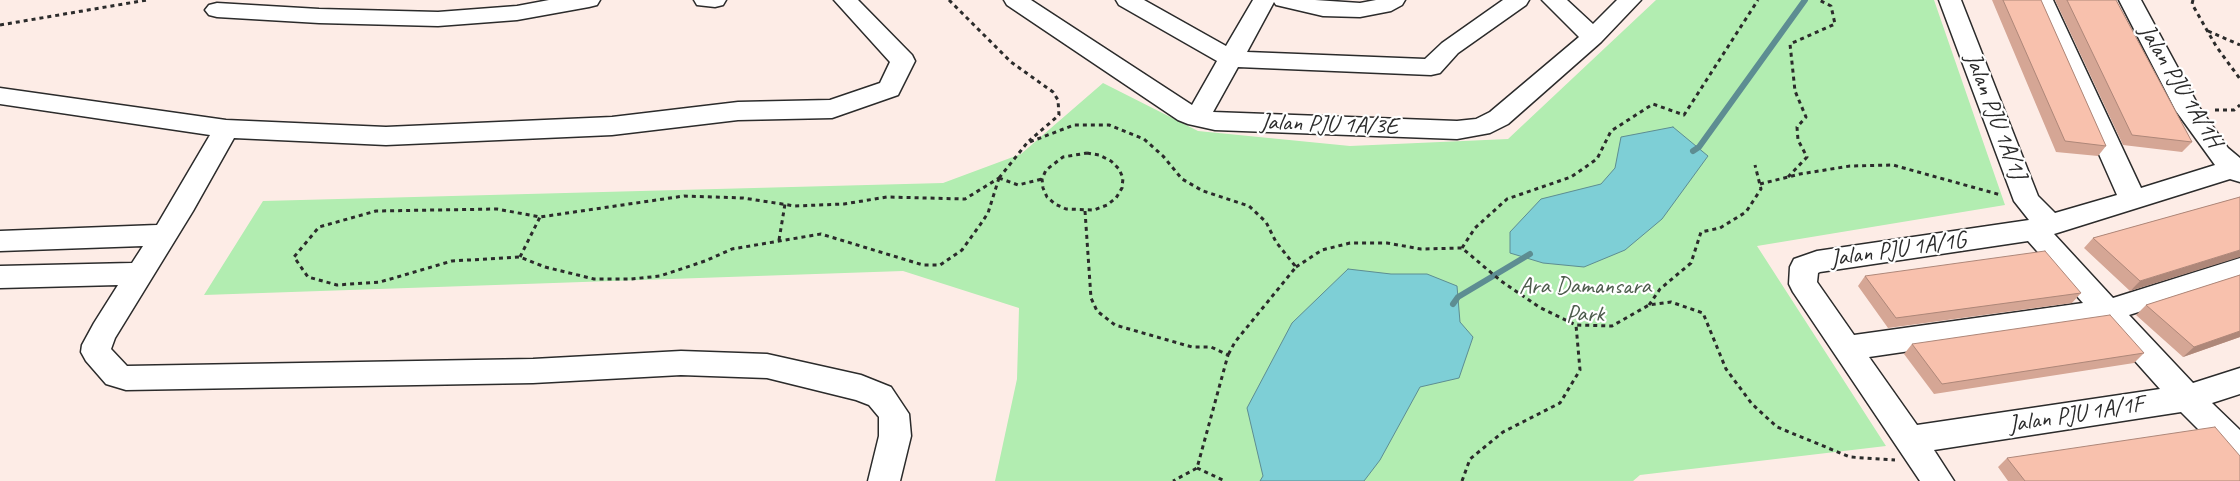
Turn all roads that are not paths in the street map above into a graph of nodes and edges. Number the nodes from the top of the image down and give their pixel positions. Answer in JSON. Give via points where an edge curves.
{"nodes":[{"id":1,"x":589,"y":0,"type":"edge"},
{"id":2,"x":705,"y":0,"type":"edge"},
{"id":3,"x":715,"y":0,"type":"edge"},
{"id":4,"x":844,"y":0,"type":"edge"},
{"id":5,"x":1015,"y":0,"type":"edge"},
{"id":6,"x":1127,"y":0,"type":"edge"},
{"id":7,"x":1394,"y":0,"type":"edge"},
{"id":8,"x":1518,"y":0,"type":"edge"},
{"id":9,"x":1553,"y":0,"type":"edge"},
{"id":10,"x":1630,"y":0,"type":"edge"},
{"id":11,"x":1950,"y":0,"type":"edge"},
{"id":12,"x":2042,"y":0,"type":"edge"},
{"id":13,"x":2130,"y":0,"type":"edge"},
{"id":14,"x":1273,"y":1,"type":"edge"},
{"id":15,"x":217,"y":10,"type":"dead end"},
{"id":16,"x":1593,"y":37,"type":"junction"},
{"id":17,"x":1231,"y":59,"type":"junction"},
{"id":18,"x":0,"y":96,"type":"edge"},
{"id":19,"x":1198,"y":118,"type":"junction"},
{"id":20,"x":226,"y":129,"type":"junction"},
{"id":21,"x":2238,"y":170,"type":"edge"},
{"id":22,"x":2133,"y":200,"type":"junction"},
{"id":23,"x":2042,"y":228,"type":"junction"},
{"id":24,"x":165,"y":235,"type":"junction"},
{"id":25,"x":0,"y":241,"type":"edge"},
{"id":26,"x":2240,"y":269,"type":"edge"},
{"id":27,"x":141,"y":274,"type":"junction"},
{"id":28,"x":0,"y":277,"type":"edge"},
{"id":29,"x":2107,"y":310,"type":"junction"},
{"id":30,"x":1847,"y":348,"type":"junction"},
{"id":31,"x":2240,"y":381,"type":"edge"},
{"id":32,"x":2187,"y":398,"type":"junction"},
{"id":33,"x":2240,"y":450,"type":"edge"},
{"id":34,"x":1925,"y":461,"type":"edge"},
{"id":35,"x":884,"y":481,"type":"edge"}],
"edges":[{"from":1,"to":15,"type":"street","via":[[517,13],[438,19]]},
{"from":2,"to":3,"type":"street"},
{"from":4,"to":20,"type":"street","via":[[904,61],[889,89],[832,109],[738,111],[612,126],[386,136]]},
{"from":5,"to":19,"type":"street","name":"Jalan PJU 1A/3E","via":[[1187,114]]},
{"from":6,"to":17,"type":"street"},
{"from":7,"to":14,"type":"street","via":[[1383,6],[1360,10],[1323,10]]},
{"from":8,"to":17,"type":"street","via":[[1450,48],[1431,67]]},
{"from":9,"to":16,"type":"street"},
{"from":10,"to":16,"type":"street","name":"Jalan PJU 1A/3E"},
{"from":11,"to":23,"type":"street","name":"Jalan PJU 1A/1J","via":[[2027,201]]},
{"from":12,"to":22,"type":"street"},
{"from":13,"to":21,"type":"street","name":"Jalan PJU 1A/1H","via":[[2189,111],[2211,144]]},
{"from":14,"to":17,"type":"street"},
{"from":16,"to":19,"type":"street","name":"Jalan PJU 1A/3E","via":[[1499,118],[1481,127],[1456,130]]},
{"from":17,"to":19,"type":"street"},
{"from":18,"to":20,"type":"street"},
{"from":20,"to":24,"type":"street"},
{"from":21,"to":22,"type":"street","name":"Jalan PJU 1A/1G"},
{"from":22,"to":23,"type":"street","name":"Jalan PJU 1A/1G"},
{"from":23,"to":29,"type":"street","name":"Jalan PJU 1A/1J"},
{"from":23,"to":30,"type":"street","name":"Jalan PJU 1A/1G","via":[[1817,262],[1804,267],[1803,284]]},
{"from":24,"to":25,"type":"street"},
{"from":24,"to":27,"type":"street"},
{"from":26,"to":29,"type":"street"},
{"from":27,"to":28,"type":"street"},
{"from":27,"to":35,"type":"street","via":[[104,332],[96,352],[117,374],[126,378],[533,371],[681,363],[767,366],[861,388],[880,396],[894,414],[895,436]]},
{"from":29,"to":30,"type":"street"},
{"from":29,"to":32,"type":"street","name":"Jalan PJU 1A/1J"},
{"from":30,"to":34,"type":"street","name":"Jalan PJU 1A/1G"},
{"from":31,"to":32,"type":"street","name":"Jalan PJU 1A/1F"},
{"from":32,"to":33,"type":"street","name":"Jalan PJU 1A/1J"},
{"from":32,"to":34,"type":"street","name":"Jalan PJU 1A/1F"}]}
